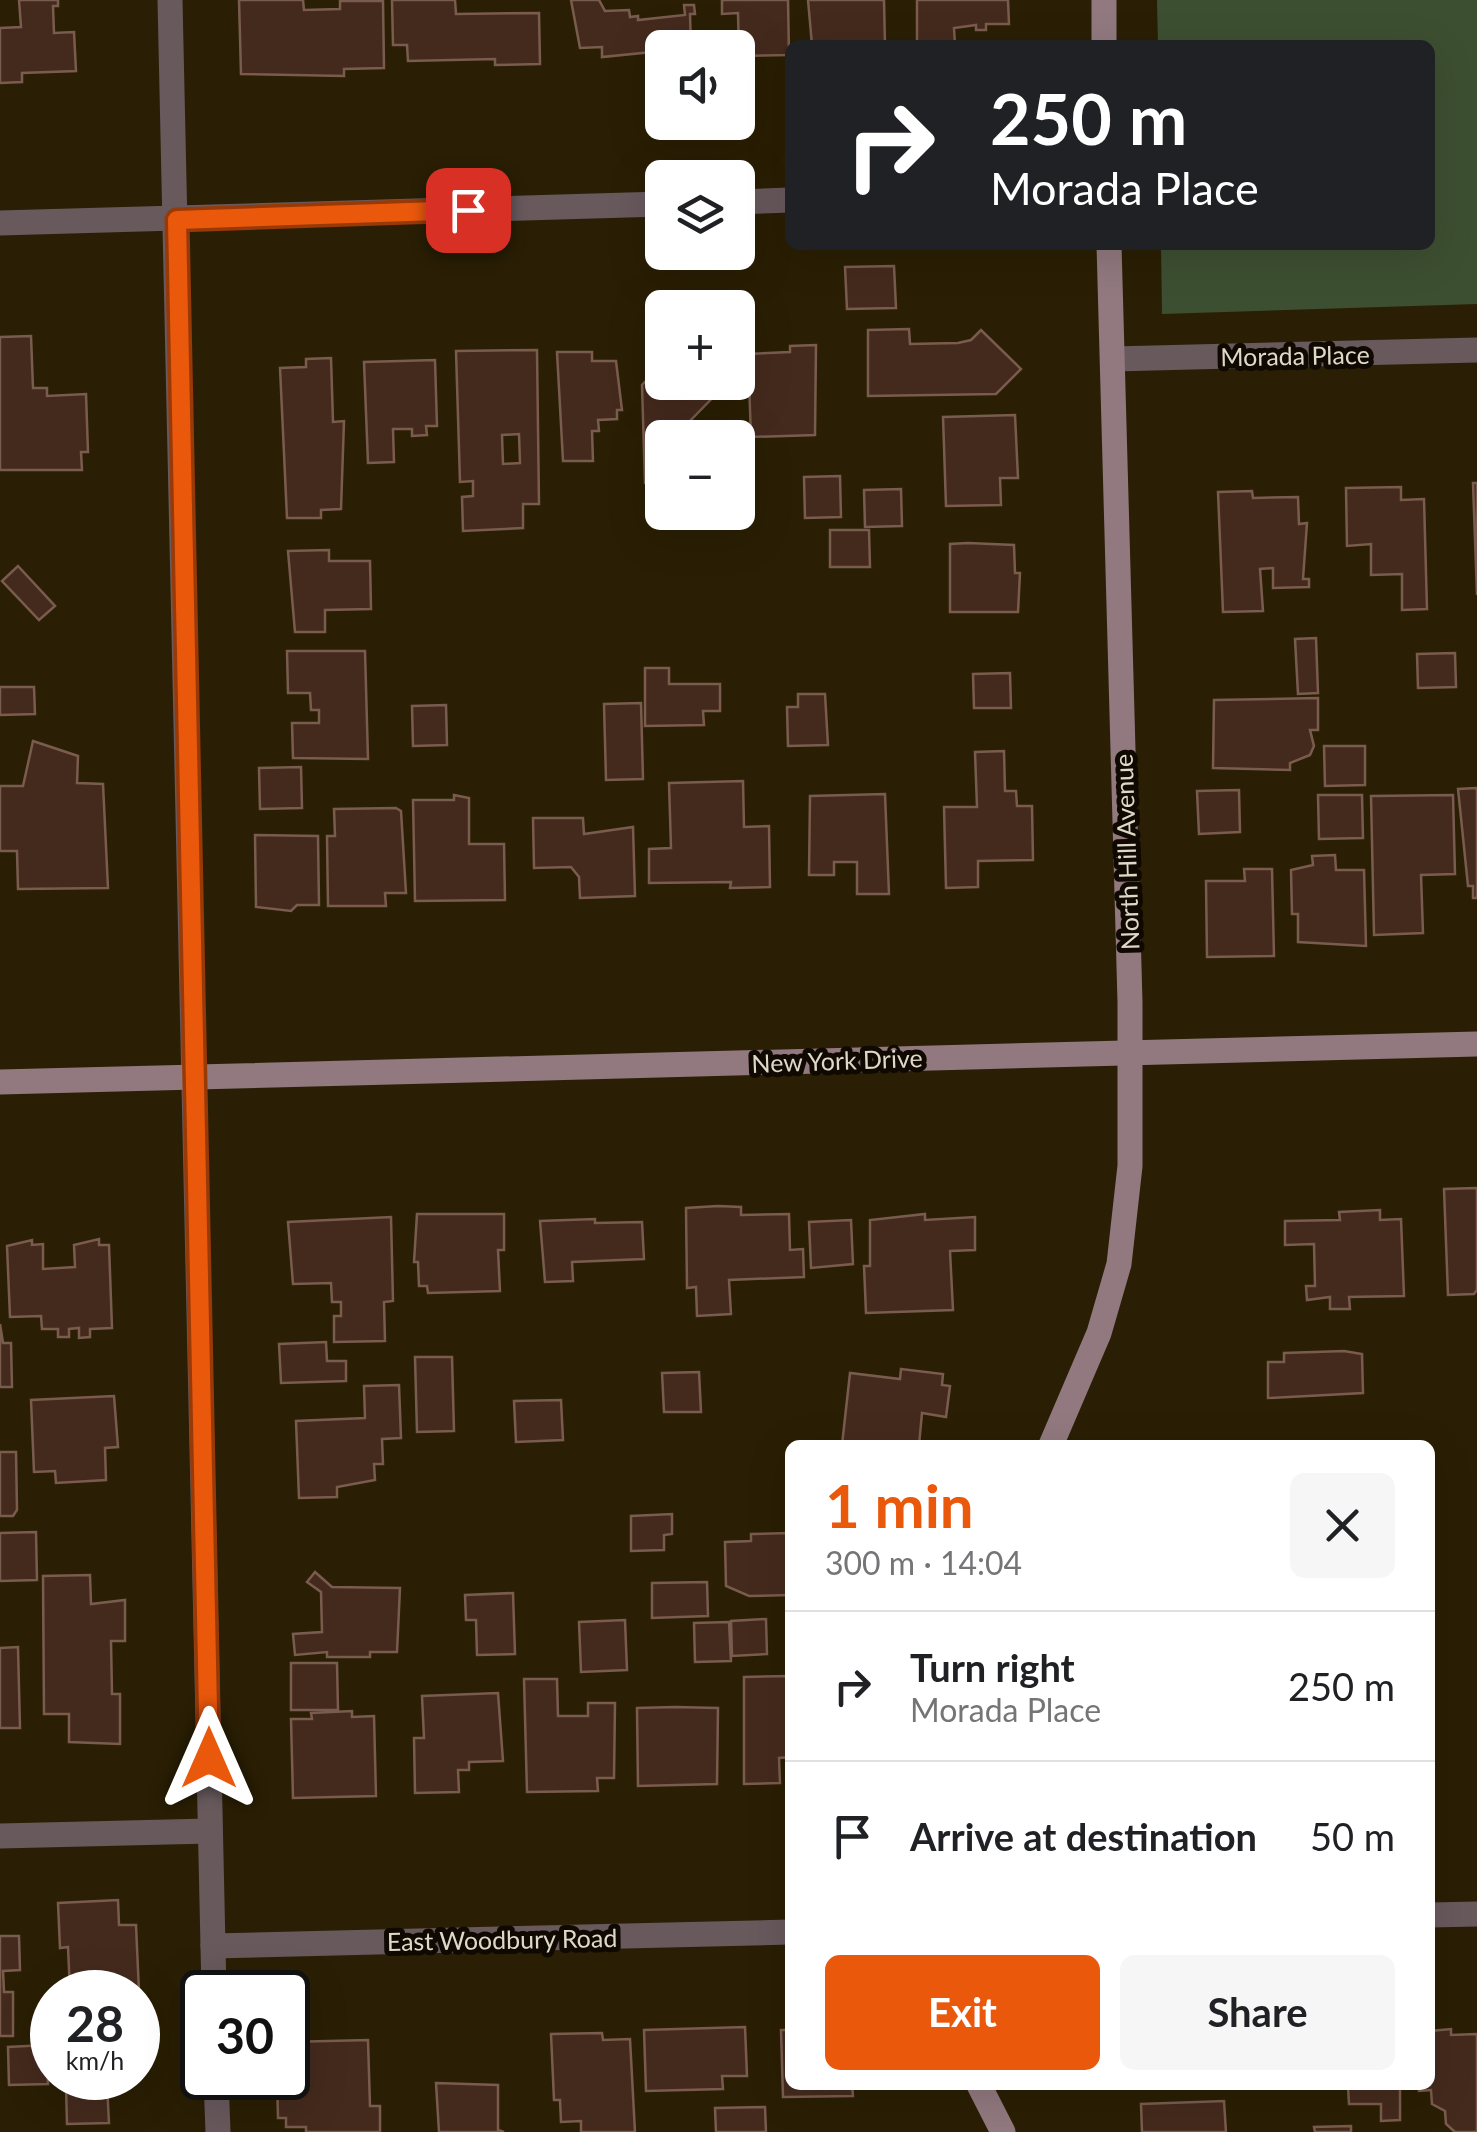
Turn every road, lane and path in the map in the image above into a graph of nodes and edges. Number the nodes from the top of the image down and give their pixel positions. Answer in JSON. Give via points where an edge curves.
{"nodes":[{"id":1,"x":170,"y":0,"type":"edge"},
{"id":2,"x":1104,"y":0,"type":"edge"},
{"id":3,"x":1104,"y":40,"type":"edge"},
{"id":4,"x":785,"y":200,"type":"edge"},
{"id":5,"x":755,"y":201,"type":"edge"},
{"id":6,"x":645,"y":205,"type":"edge"},
{"id":7,"x":177,"y":220,"type":"junction"},
{"id":8,"x":0,"y":223,"type":"edge"},
{"id":9,"x":1109,"y":250,"type":"edge"},
{"id":10,"x":1477,"y":350,"type":"edge"},
{"id":11,"x":1113,"y":359,"type":"junction"},
{"id":12,"x":1477,"y":1044,"type":"edge"},
{"id":13,"x":1131,"y":1052,"type":"junction"},
{"id":14,"x":196,"y":1076,"type":"junction"},
{"id":15,"x":0,"y":1082,"type":"edge"},
{"id":16,"x":1053,"y":1440,"type":"edge"},
{"id":17,"x":210,"y":1831,"type":"junction"},
{"id":18,"x":0,"y":1836,"type":"edge"},
{"id":19,"x":1477,"y":1914,"type":"edge"},
{"id":20,"x":1435,"y":1915,"type":"edge"},
{"id":21,"x":785,"y":1932,"type":"edge"},
{"id":22,"x":213,"y":1946,"type":"junction"},
{"id":23,"x":214,"y":1970,"type":"edge"},
{"id":24,"x":982,"y":2090,"type":"edge"},
{"id":25,"x":217,"y":2100,"type":"edge"},
{"id":26,"x":218,"y":2132,"type":"edge"},
{"id":27,"x":1003,"y":2132,"type":"edge"}],
"edges":[{"from":1,"to":7,"type":"street"},
{"from":2,"to":3,"type":"street"},
{"from":4,"to":5,"type":"street"},
{"from":6,"to":7,"type":"street"},
{"from":7,"to":8,"type":"street"},
{"from":7,"to":14,"type":"street"},
{"from":9,"to":11,"type":"street","name":"North Hill Avenue"},
{"from":10,"to":11,"type":"street","name":"Morada Place"},
{"from":11,"to":13,"type":"street","name":"North Hill Avenue"},
{"from":12,"to":13,"type":"street","name":"New York Drive"},
{"from":13,"to":14,"type":"street","name":"New York Drive"},
{"from":13,"to":16,"type":"street","name":"North Hill Avenue","via":[[1130,1166],[1119,1264],[1099,1334]]},
{"from":14,"to":15,"type":"street","name":"New York Drive"},
{"from":14,"to":17,"type":"street"},
{"from":17,"to":18,"type":"street"},
{"from":17,"to":22,"type":"street"},
{"from":19,"to":20,"type":"street"},
{"from":21,"to":22,"type":"street","name":"East Woodbury Road"},
{"from":22,"to":23,"type":"street"},
{"from":24,"to":27,"type":"street"},
{"from":25,"to":26,"type":"street"}]}
